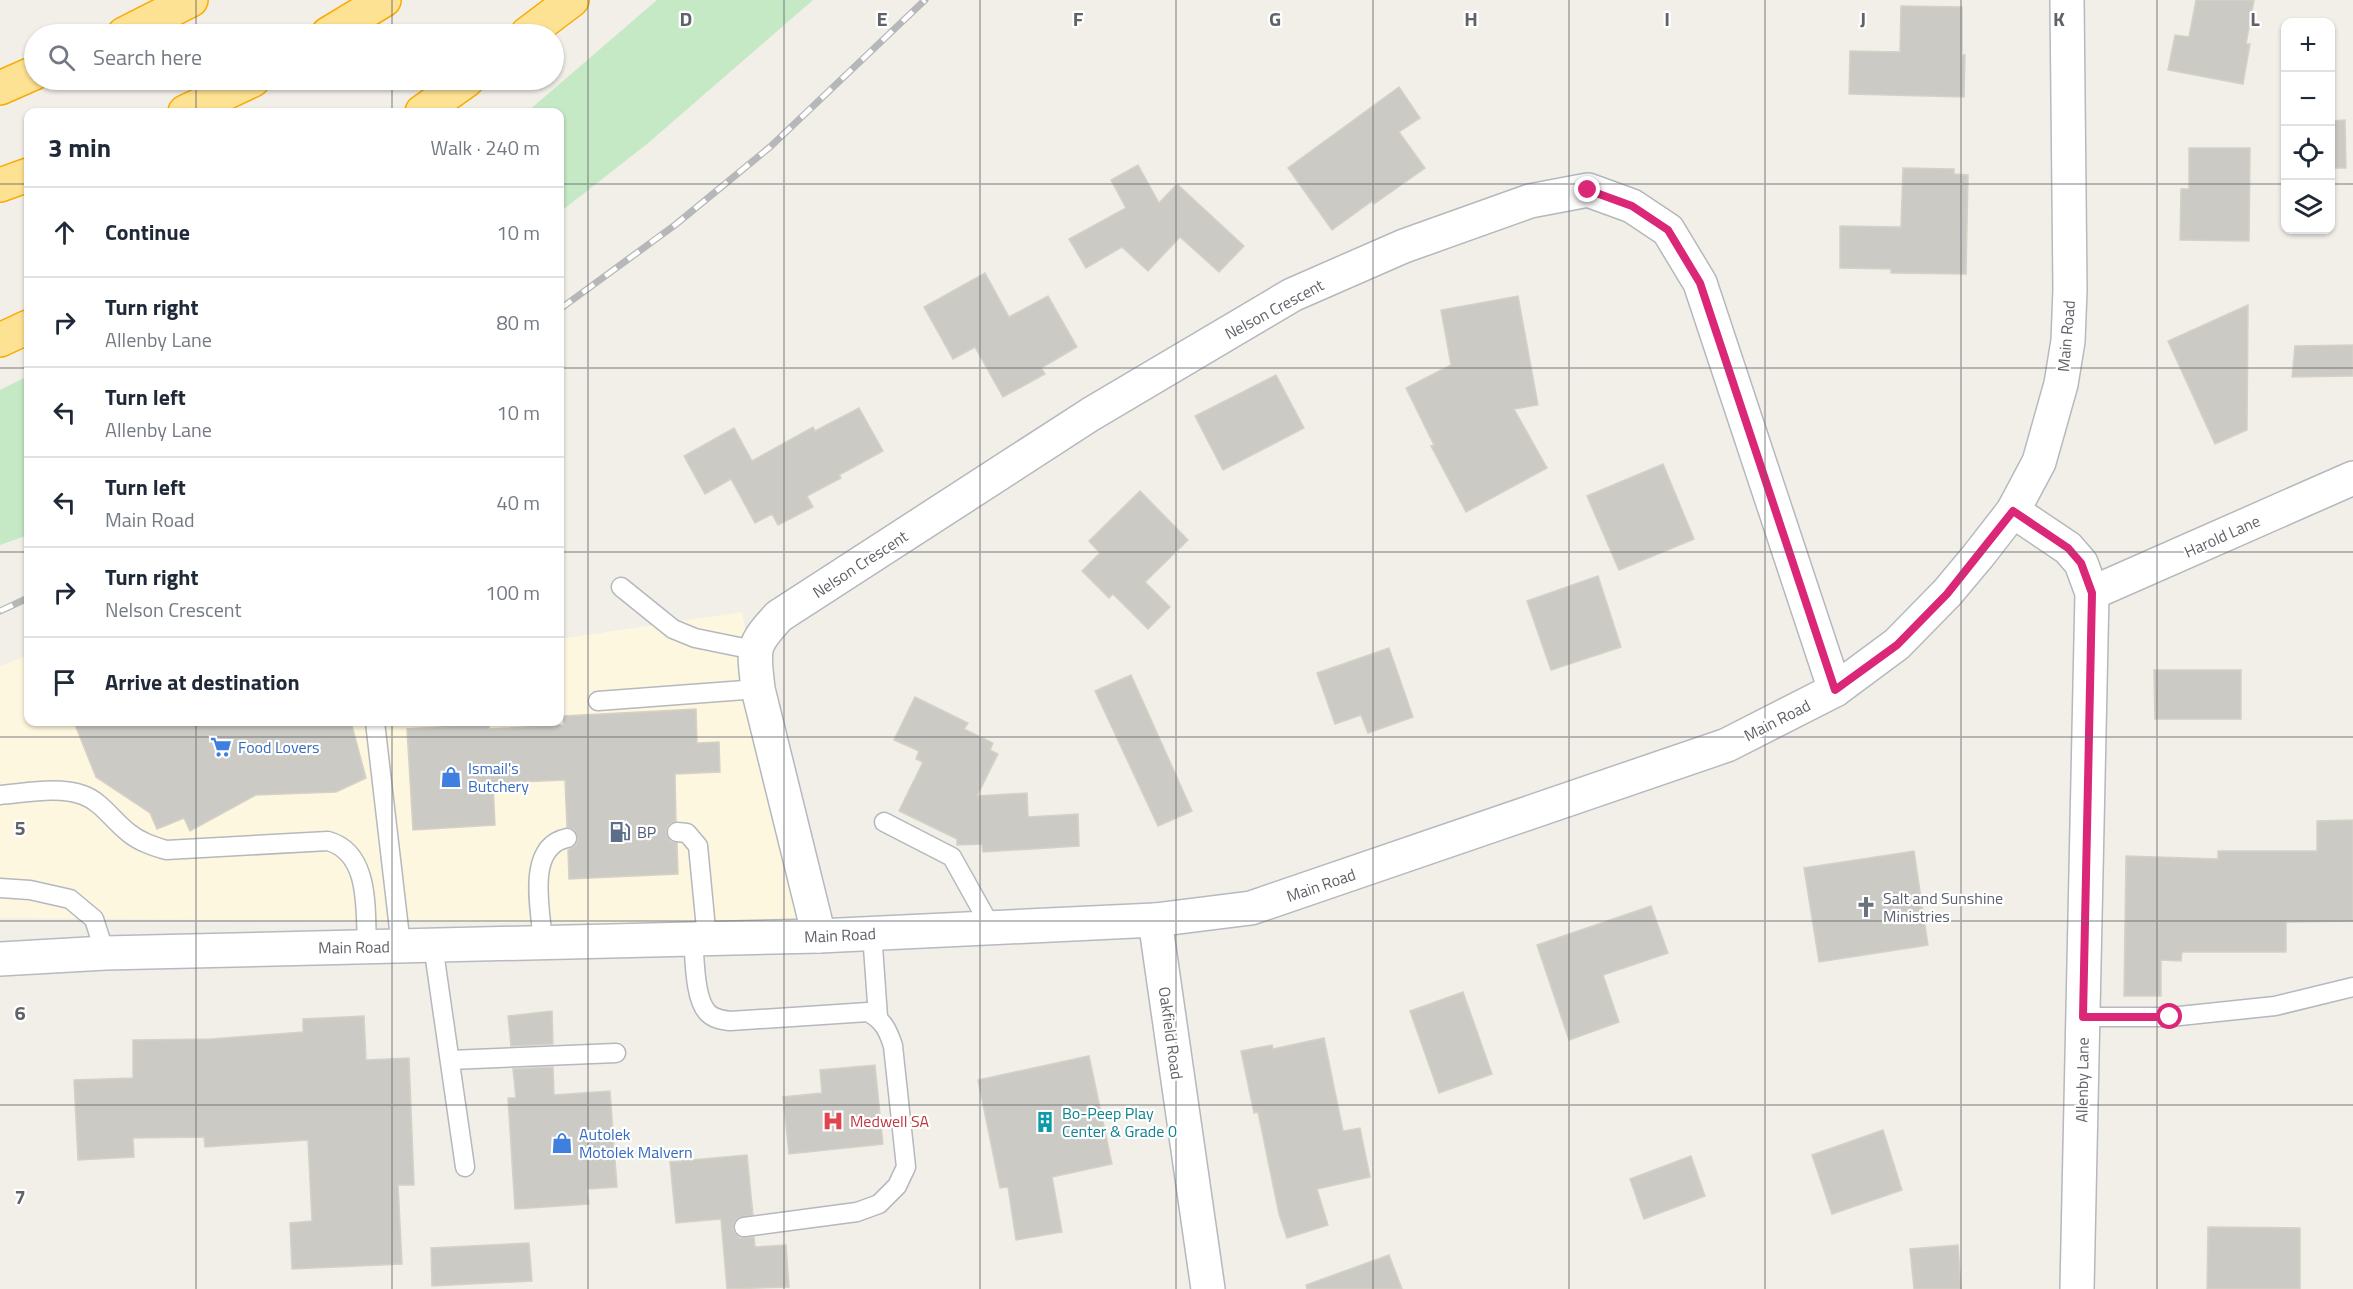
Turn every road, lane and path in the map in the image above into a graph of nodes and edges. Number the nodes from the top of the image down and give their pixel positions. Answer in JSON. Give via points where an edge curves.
{"nodes":[{"id":1,"x":191,"y":0,"type":"edge"},
{"id":2,"x":384,"y":0,"type":"edge"},
{"id":3,"x":572,"y":0,"type":"edge"},
{"id":4,"x":2067,"y":0,"type":"edge"},
{"id":5,"x":144,"y":24,"type":"edge"},
{"id":6,"x":344,"y":24,"type":"edge"},
{"id":7,"x":540,"y":24,"type":"edge"},
{"id":8,"x":24,"y":77,"type":"edge"},
{"id":9,"x":0,"y":88,"type":"edge"},
{"id":10,"x":232,"y":90,"type":"edge"},
{"id":11,"x":454,"y":90,"type":"edge"},
{"id":12,"x":194,"y":108,"type":"edge"},
{"id":13,"x":428,"y":108,"type":"edge"},
{"id":14,"x":24,"y":176,"type":"edge"},
{"id":15,"x":0,"y":185,"type":"edge"},
{"id":16,"x":24,"y":329,"type":"edge"},
{"id":17,"x":0,"y":340,"type":"edge"},
{"id":18,"x":2353,"y":478,"type":"edge"},
{"id":19,"x":2013,"y":511,"type":"junction"},
{"id":20,"x":621,"y":587,"type":"dead end"},
{"id":21,"x":2092,"y":593,"type":"junction"},
{"id":22,"x":754,"y":650,"type":"junction"},
{"id":23,"x":758,"y":689,"type":"junction"},
{"id":24,"x":1835,"y":690,"type":"junction"},
{"id":25,"x":598,"y":701,"type":"dead end"},
{"id":26,"x":375,"y":726,"type":"edge"},
{"id":27,"x":0,"y":795,"type":"edge"},
{"id":28,"x":884,"y":822,"type":"dead end"},
{"id":29,"x":677,"y":832,"type":"dead end"},
{"id":30,"x":567,"y":838,"type":"dead end"},
{"id":31,"x":0,"y":888,"type":"edge"},
{"id":32,"x":1155,"y":920,"type":"junction"},
{"id":33,"x":991,"y":927,"type":"junction"},
{"id":34,"x":872,"y":933,"type":"junction"},
{"id":35,"x":819,"y":936,"type":"junction"},
{"id":36,"x":700,"y":939,"type":"junction"},
{"id":37,"x":543,"y":942,"type":"junction"},
{"id":38,"x":433,"y":945,"type":"junction"},
{"id":39,"x":401,"y":946,"type":"junction"},
{"id":40,"x":367,"y":947,"type":"junction"},
{"id":41,"x":105,"y":953,"type":"junction"},
{"id":42,"x":0,"y":958,"type":"edge"},
{"id":43,"x":2353,"y":987,"type":"edge"},
{"id":44,"x":878,"y":1017,"type":"junction"},
{"id":45,"x":2083,"y":1017,"type":"junction"},
{"id":46,"x":616,"y":1053,"type":"dead end"},
{"id":47,"x":450,"y":1060,"type":"junction"},
{"id":48,"x":465,"y":1167,"type":"dead end"},
{"id":49,"x":744,"y":1227,"type":"dead end"},
{"id":50,"x":1208,"y":1289,"type":"edge"},
{"id":51,"x":2077,"y":1289,"type":"edge"}],
"edges":[{"from":1,"to":5,"type":"highway"},
{"from":2,"to":6,"type":"highway"},
{"from":3,"to":7,"type":"highway"},
{"from":4,"to":19,"type":"street","name":"Main Road","via":[[2068,341],[2061,384],[2039,462]]},
{"from":8,"to":9,"type":"highway"},
{"from":10,"to":12,"type":"highway"},
{"from":11,"to":13,"type":"highway"},
{"from":14,"to":15,"type":"highway"},
{"from":16,"to":17,"type":"highway"},
{"from":18,"to":21,"type":"street","name":"Harold Lane"},
{"from":19,"to":21,"type":"street","name":"Allenby Lane","via":[[2068,548],[2081,563]]},
{"from":19,"to":24,"type":"street","name":"Main Road","via":[[1947,594],[1897,645]]},
{"from":20,"to":22,"type":"lane","via":[[673,630]]},
{"from":21,"to":45,"type":"street","name":"Allenby Lane"},
{"from":22,"to":23,"type":"street"},
{"from":22,"to":24,"type":"street","name":"Nelson Crescent","via":[[779,616],[1091,414],[1292,295],[1404,246],[1530,201],[1588,190],[1632,206],[1668,230],[1700,283]]},
{"from":23,"to":25,"type":"lane"},
{"from":23,"to":35,"type":"street"},
{"from":24,"to":32,"type":"street","name":"Main Road","via":[[1727,745],[1251,908]]},
{"from":26,"to":39,"type":"lane"},
{"from":27,"to":40,"type":"lane","via":[[65,791],[83,795],[129,833],[166,850],[338,843],[358,866]]},
{"from":28,"to":33,"type":"lane","via":[[952,857]]},
{"from":29,"to":36,"type":"lane","via":[[687,833],[698,846]]},
{"from":30,"to":37,"type":"lane","via":[[555,841],[538,869]]},
{"from":31,"to":41,"type":"lane","via":[[70,899],[94,919]]},
{"from":32,"to":33,"type":"street","name":"Main Road"},
{"from":32,"to":50,"type":"street","name":"Oakfield Road"},
{"from":33,"to":34,"type":"street","name":"Main Road"},
{"from":34,"to":35,"type":"street","name":"Main Road"},
{"from":34,"to":44,"type":"lane"},
{"from":35,"to":36,"type":"street","name":"Main Road"},
{"from":36,"to":37,"type":"street","name":"Main Road"},
{"from":36,"to":44,"type":"lane","via":[[698,992],[708,1013],[716,1018],[730,1021],[854,1012]]},
{"from":37,"to":38,"type":"street","name":"Main Road"},
{"from":38,"to":39,"type":"street","name":"Main Road"},
{"from":38,"to":47,"type":"lane"},
{"from":39,"to":40,"type":"street","name":"Main Road"},
{"from":40,"to":41,"type":"street","name":"Main Road"},
{"from":41,"to":42,"type":"street","name":"Main Road"},
{"from":43,"to":45,"type":"lane","via":[[2275,1006],[2170,1017]]},
{"from":44,"to":49,"type":"lane","via":[[893,1046],[906,1167],[897,1186],[879,1204],[857,1212]]},
{"from":45,"to":51,"type":"street","name":"Allenby Lane"},
{"from":46,"to":47,"type":"lane"},
{"from":47,"to":48,"type":"lane"}]}
